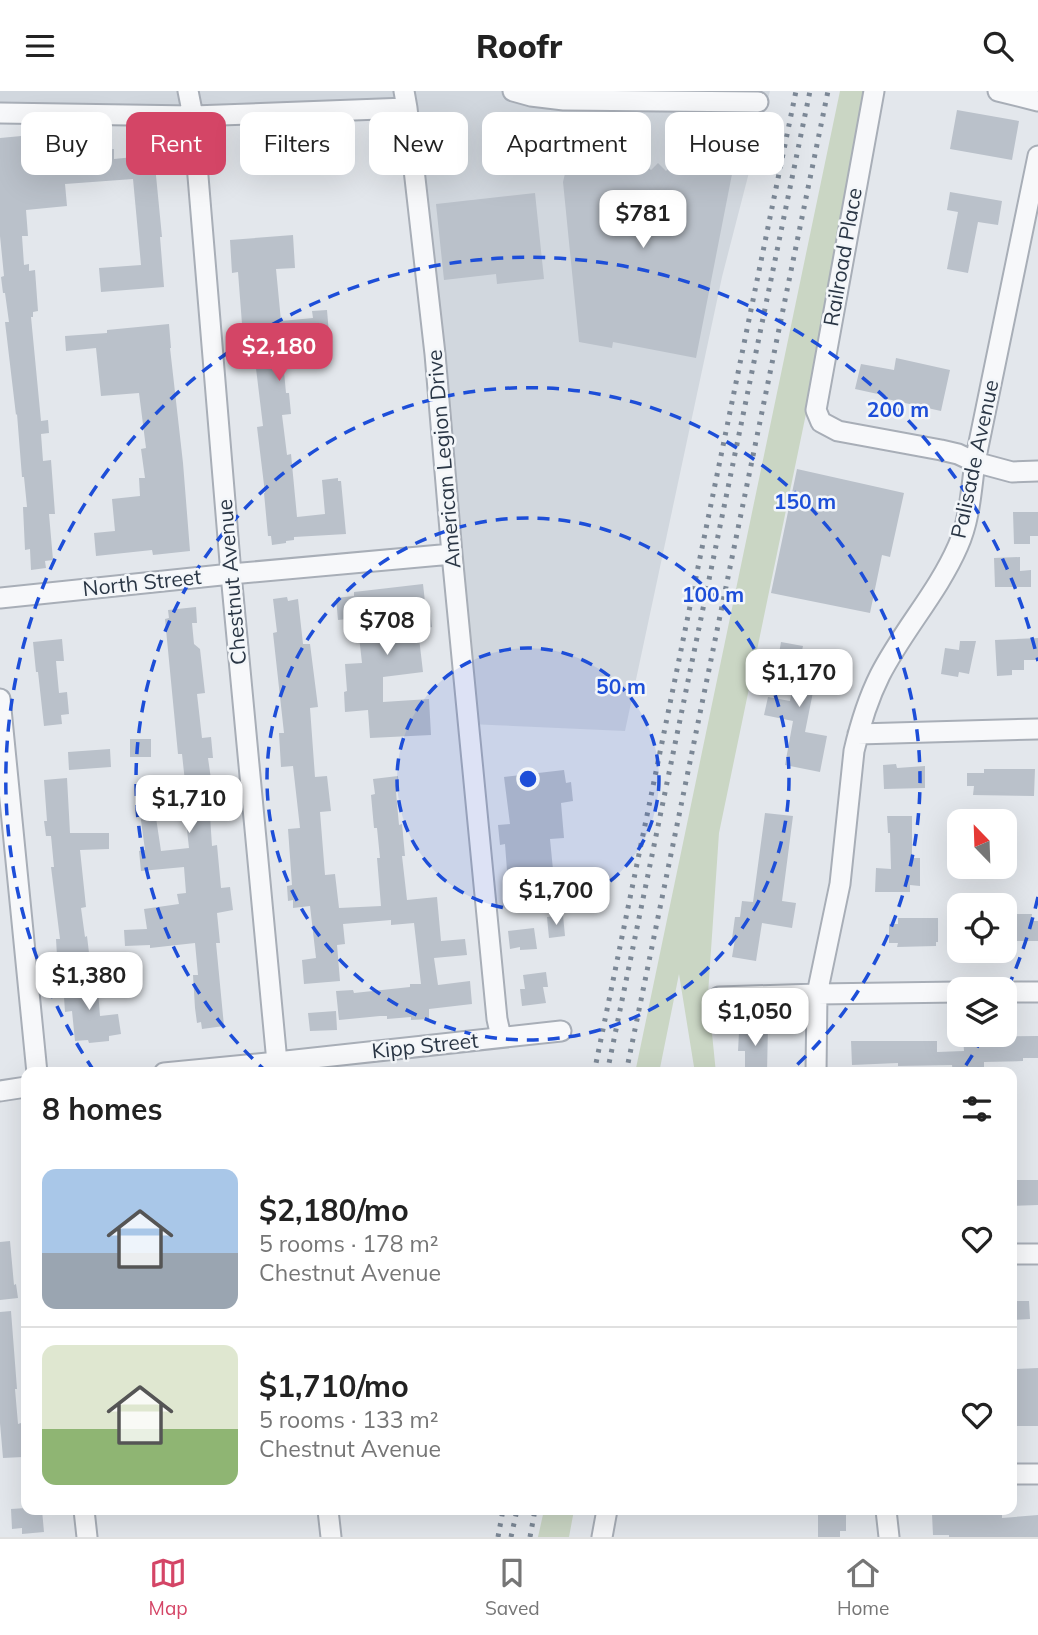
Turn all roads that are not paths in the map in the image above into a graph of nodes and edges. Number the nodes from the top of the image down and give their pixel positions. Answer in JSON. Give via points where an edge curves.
{"nodes":[{"id":1,"x":188,"y":91,"type":"edge"},
{"id":2,"x":513,"y":91,"type":"edge"},
{"id":3,"x":874,"y":91,"type":"edge"},
{"id":4,"x":999,"y":91,"type":"edge"},
{"id":5,"x":406,"y":100,"type":"edge"},
{"id":6,"x":1038,"y":101,"type":"edge"},
{"id":7,"x":758,"y":102,"type":"dead end"},
{"id":8,"x":192,"y":112,"type":"edge"},
{"id":9,"x":0,"y":113,"type":"edge"},
{"id":10,"x":226,"y":114,"type":"edge"},
{"id":11,"x":126,"y":115,"type":"edge"},
{"id":12,"x":1038,"y":156,"type":"edge"},
{"id":13,"x":198,"y":175,"type":"edge"},
{"id":14,"x":1033,"y":206,"type":"edge"},
{"id":15,"x":975,"y":462,"type":"junction"},
{"id":16,"x":1038,"y":471,"type":"edge"},
{"id":17,"x":452,"y":554,"type":"junction"},
{"id":18,"x":231,"y":574,"type":"junction"},
{"id":19,"x":0,"y":598,"type":"edge"},
{"id":20,"x":0,"y":699,"type":"edge"},
{"id":21,"x":1038,"y":730,"type":"edge"},
{"id":22,"x":858,"y":734,"type":"junction"},
{"id":23,"x":947,"y":992,"type":"edge"},
{"id":24,"x":1017,"y":992,"type":"edge"},
{"id":25,"x":1038,"y":992,"type":"edge"},
{"id":26,"x":817,"y":994,"type":"junction"},
{"id":27,"x":719,"y":997,"type":"dead end"},
{"id":28,"x":561,"y":1031,"type":"dead end"},
{"id":29,"x":500,"y":1037,"type":"junction"},
{"id":30,"x":36,"y":1067,"type":"edge"},
{"id":31,"x":278,"y":1067,"type":"edge"},
{"id":32,"x":285,"y":1067,"type":"edge"},
{"id":33,"x":816,"y":1067,"type":"edge"},
{"id":34,"x":21,"y":1088,"type":"edge"},
{"id":35,"x":0,"y":1091,"type":"edge"},
{"id":36,"x":1038,"y":1254,"type":"edge"},
{"id":37,"x":1017,"y":1255,"type":"edge"},
{"id":38,"x":1017,"y":1474,"type":"edge"},
{"id":39,"x":1038,"y":1474,"type":"edge"},
{"id":40,"x":85,"y":1515,"type":"edge"},
{"id":41,"x":329,"y":1515,"type":"edge"},
{"id":42,"x":606,"y":1515,"type":"edge"},
{"id":43,"x":887,"y":1515,"type":"edge"},
{"id":44,"x":87,"y":1537,"type":"edge"},
{"id":45,"x":331,"y":1537,"type":"edge"},
{"id":46,"x":602,"y":1537,"type":"edge"},
{"id":47,"x":889,"y":1537,"type":"edge"}],
"edges":[{"from":1,"to":8,"type":"street","name":"Chestnut Avenue"},
{"from":2,"to":7,"type":"street","via":[[564,100]]},
{"from":3,"to":15,"type":"street","name":"Railroad Place","via":[[816,410],[821,422],[838,431],[941,450]]},
{"from":4,"to":6,"type":"street"},
{"from":5,"to":10,"type":"street"},
{"from":5,"to":17,"type":"street","name":"American Legion Drive"},
{"from":9,"to":11,"type":"street"},
{"from":12,"to":14,"type":"street","name":"Palisade Avenue"},
{"from":13,"to":18,"type":"street","name":"Chestnut Avenue"},
{"from":14,"to":15,"type":"street","name":"Palisade Avenue"},
{"from":15,"to":16,"type":"street","via":[[1012,471]]},
{"from":15,"to":22,"type":"street","name":"Palisade Avenue","via":[[969,513],[959,544],[880,675]]},
{"from":17,"to":18,"type":"street","name":"North Street"},
{"from":17,"to":29,"type":"street","name":"American Legion Drive"},
{"from":18,"to":19,"type":"street","name":"North Street"},
{"from":18,"to":31,"type":"street","name":"Chestnut Avenue"},
{"from":20,"to":30,"type":"street"},
{"from":21,"to":22,"type":"street"},
{"from":22,"to":26,"type":"street","name":"Palisade Avenue","via":[[840,884]]},
{"from":23,"to":26,"type":"street"},
{"from":24,"to":25,"type":"street"},
{"from":26,"to":27,"type":"street"},
{"from":26,"to":33,"type":"street","name":"Palisade Avenue"},
{"from":28,"to":29,"type":"street","name":"Kipp Street"},
{"from":29,"to":32,"type":"street","name":"Kipp Street"},
{"from":34,"to":35,"type":"street"},
{"from":36,"to":37,"type":"street"},
{"from":38,"to":39,"type":"street"},
{"from":40,"to":44,"type":"street"},
{"from":41,"to":45,"type":"street"},
{"from":42,"to":46,"type":"street"},
{"from":43,"to":47,"type":"street"}]}
